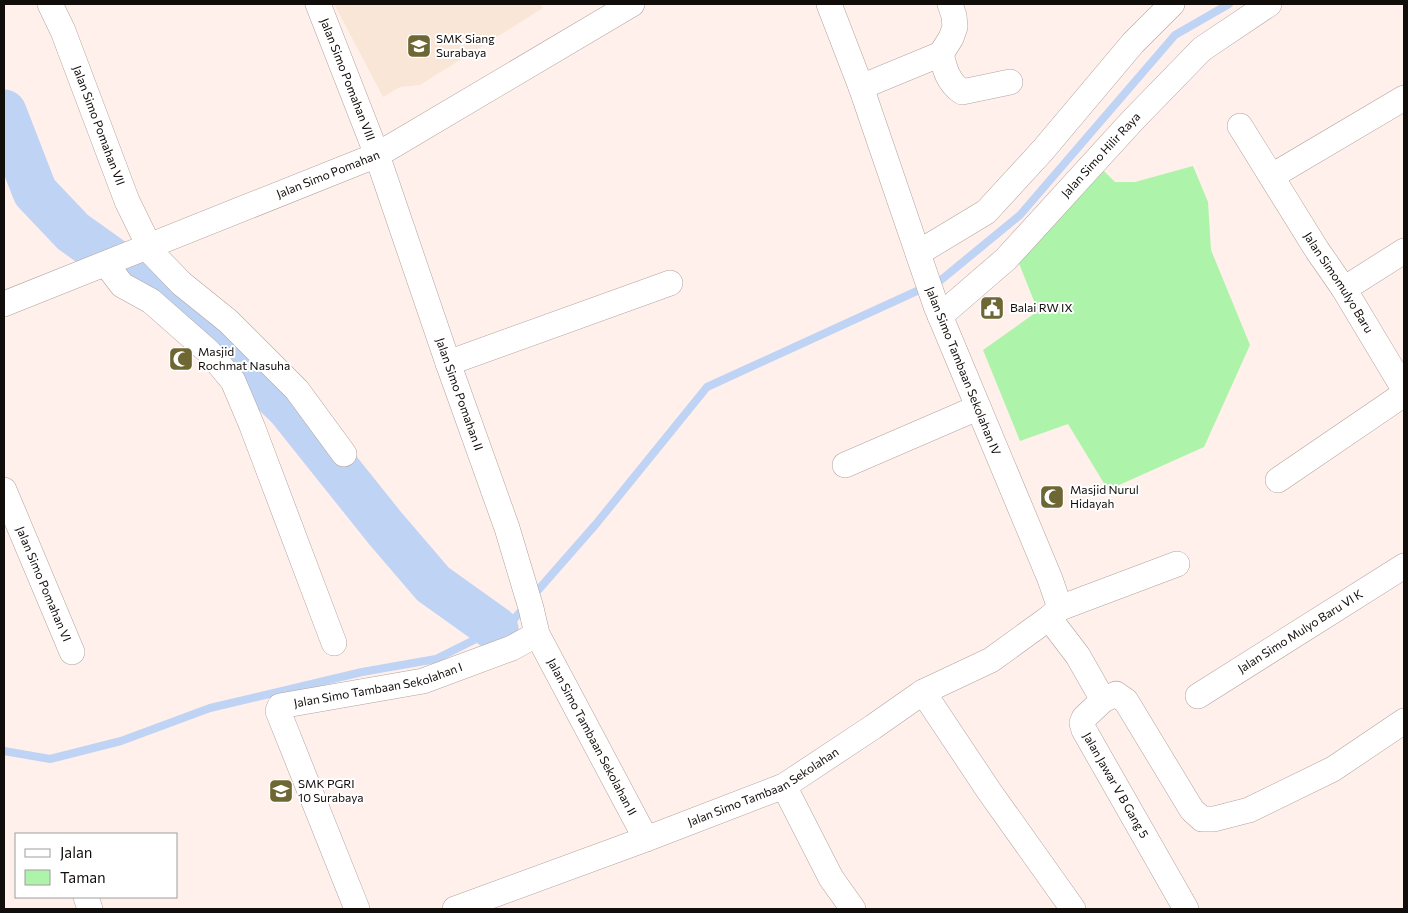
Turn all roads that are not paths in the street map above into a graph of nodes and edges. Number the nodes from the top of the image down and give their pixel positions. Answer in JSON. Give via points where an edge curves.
{"nodes":[{"id":1,"x":50,"y":4,"type":"edge"},
{"id":2,"x":318,"y":4,"type":"edge"},
{"id":3,"x":632,"y":4,"type":"edge"},
{"id":4,"x":829,"y":4,"type":"edge"},
{"id":5,"x":950,"y":4,"type":"edge"},
{"id":6,"x":1170,"y":4,"type":"edge"},
{"id":7,"x":1269,"y":4,"type":"edge"},
{"id":8,"x":941,"y":54,"type":"junction"},
{"id":9,"x":1010,"y":82,"type":"dead end"},
{"id":10,"x":861,"y":87,"type":"junction"},
{"id":11,"x":1404,"y":98,"type":"edge"},
{"id":12,"x":1240,"y":126,"type":"dead end"},
{"id":13,"x":377,"y":155,"type":"junction"},
{"id":14,"x":1272,"y":176,"type":"junction"},
{"id":15,"x":144,"y":248,"type":"junction"},
{"id":16,"x":1404,"y":251,"type":"edge"},
{"id":17,"x":920,"y":260,"type":"junction"},
{"id":18,"x":110,"y":262,"type":"junction"},
{"id":19,"x":670,"y":283,"type":"dead end"},
{"id":20,"x":1344,"y":289,"type":"junction"},
{"id":21,"x":4,"y":304,"type":"edge"},
{"id":22,"x":938,"y":311,"type":"junction"},
{"id":23,"x":448,"y":363,"type":"junction"},
{"id":24,"x":1404,"y":389,"type":"edge"},
{"id":25,"x":1404,"y":394,"type":"edge"},
{"id":26,"x":977,"y":408,"type":"junction"},
{"id":27,"x":344,"y":454,"type":"dead end"},
{"id":28,"x":846,"y":465,"type":"dead end"},
{"id":29,"x":1278,"y":480,"type":"dead end"},
{"id":30,"x":4,"y":490,"type":"edge"},
{"id":31,"x":1177,"y":564,"type":"dead end"},
{"id":32,"x":1404,"y":566,"type":"edge"},
{"id":33,"x":1054,"y":613,"type":"junction"},
{"id":34,"x":537,"y":634,"type":"junction"},
{"id":35,"x":334,"y":644,"type":"dead end"},
{"id":36,"x":72,"y":652,"type":"dead end"},
{"id":37,"x":923,"y":692,"type":"junction"},
{"id":38,"x":1198,"y":696,"type":"dead end"},
{"id":39,"x":1103,"y":700,"type":"junction"},
{"id":40,"x":1404,"y":721,"type":"edge"},
{"id":41,"x":784,"y":786,"type":"junction"},
{"id":42,"x":646,"y":839,"type":"junction"},
{"id":43,"x":357,"y":909,"type":"edge"},
{"id":44,"x":455,"y":909,"type":"edge"},
{"id":45,"x":853,"y":909,"type":"edge"},
{"id":46,"x":1073,"y":909,"type":"edge"},
{"id":47,"x":1186,"y":909,"type":"edge"}],
"edges":[{"from":1,"to":15,"type":"street","name":"Jalan Simo Pomahan VII"},
{"from":2,"to":13,"type":"street","name":"Jalan Simo Pomahan VIII"},
{"from":3,"to":13,"type":"street","name":"Jalan Simo Pomahan"},
{"from":4,"to":10,"type":"street","name":"Jalan Simo Tambaan Sekolahan IV"},
{"from":5,"to":8,"type":"street","via":[[955,27]]},
{"from":6,"to":17,"type":"street","via":[[986,212]]},
{"from":7,"to":22,"type":"street","name":"Jalan Simo Hilir Raya","via":[[1202,49],[1132,120],[1006,259]]},
{"from":8,"to":9,"type":"street","via":[[948,78],[962,92]]},
{"from":8,"to":10,"type":"street"},
{"from":10,"to":17,"type":"street","name":"Jalan Simo Tambaan Sekolahan IV"},
{"from":11,"to":14,"type":"street"},
{"from":12,"to":14,"type":"street","name":"Jalan Simomulyo Baru"},
{"from":13,"to":15,"type":"street","name":"Jalan Simo Pomahan"},
{"from":13,"to":23,"type":"street","name":"Jalan Simo Pomahan II"},
{"from":14,"to":20,"type":"street","name":"Jalan Simomulyo Baru"},
{"from":15,"to":18,"type":"street","name":"Jalan Simo Pomahan"},
{"from":15,"to":27,"type":"street","name":"Jalan Simo Pomahan VII","via":[[228,321],[297,390]]},
{"from":16,"to":20,"type":"street"},
{"from":17,"to":22,"type":"street","name":"Jalan Simo Tambaan Sekolahan IV"},
{"from":18,"to":21,"type":"street","name":"Jalan Simo Pomahan"},
{"from":18,"to":35,"type":"street","via":[[122,285],[151,301],[209,352],[232,381]]},
{"from":19,"to":23,"type":"street"},
{"from":20,"to":24,"type":"street","name":"Jalan Simomulyo Baru"},
{"from":22,"to":26,"type":"street","name":"Jalan Simo Tambaan Sekolahan IV"},
{"from":23,"to":34,"type":"street","name":"Jalan Simo Pomahan II","via":[[507,528]]},
{"from":25,"to":29,"type":"street"},
{"from":26,"to":28,"type":"street"},
{"from":26,"to":33,"type":"street","name":"Jalan Simo Tambaan Sekolahan IV","via":[[1050,579]]},
{"from":30,"to":36,"type":"street","name":"Jalan Simo Pomahan VI"},
{"from":31,"to":33,"type":"street","name":"Jalan Simo Tambaan Sekolahan"},
{"from":32,"to":38,"type":"street","name":"Jalan Simo Mulyo Baru VI K"},
{"from":33,"to":37,"type":"street","name":"Jalan Simo Tambaan Sekolahan","via":[[991,660]]},
{"from":33,"to":39,"type":"street"},
{"from":34,"to":42,"type":"street","name":"Jalan Simo Tambaan Sekolahan II"},
{"from":34,"to":43,"type":"street","name":"Jalan Simo Tambaan Sekolahan I","via":[[512,648],[423,681],[278,708]]},
{"from":37,"to":41,"type":"street","name":"Jalan Simo Tambaan Sekolahan"},
{"from":37,"to":46,"type":"street"},
{"from":39,"to":40,"type":"street","via":[[1116,694],[1126,701],[1192,810],[1202,819],[1249,810],[1325,773]]},
{"from":39,"to":47,"type":"street","name":"Jalan Jawar V B Gang 5","via":[[1084,718],[1084,730]]},
{"from":41,"to":42,"type":"street","name":"Jalan Simo Tambaan Sekolahan"},
{"from":41,"to":45,"type":"street","via":[[832,878]]},
{"from":42,"to":44,"type":"street","name":"Jalan Simo Tambaan Sekolahan"}]}
